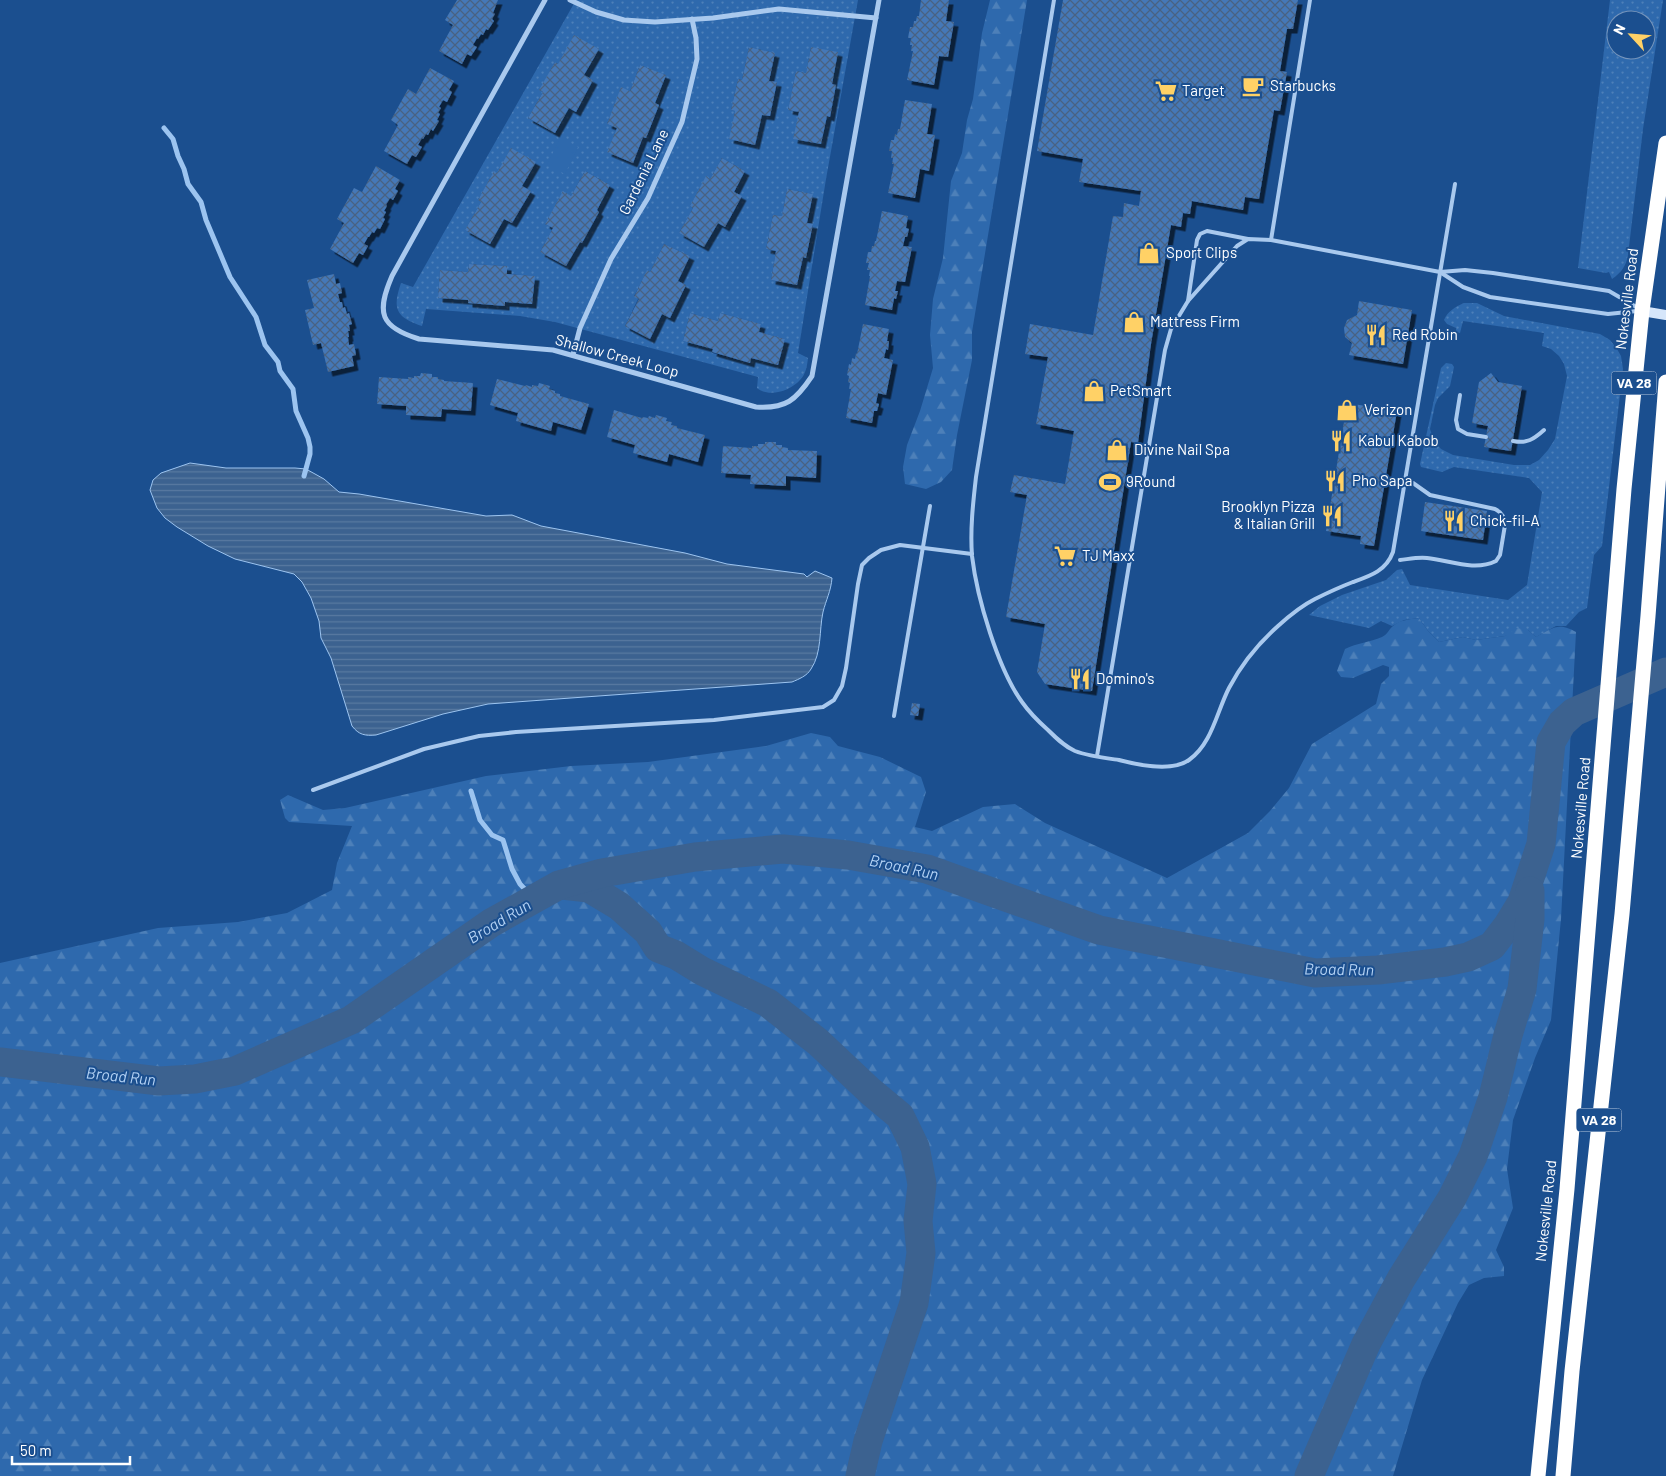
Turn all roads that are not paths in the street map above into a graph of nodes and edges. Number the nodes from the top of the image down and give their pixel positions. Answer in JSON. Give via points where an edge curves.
{"nodes":[{"id":1,"x":545,"y":0,"type":"edge"},
{"id":2,"x":570,"y":0,"type":"edge"},
{"id":3,"x":879,"y":0,"type":"edge"},
{"id":4,"x":1054,"y":0,"type":"edge"},
{"id":5,"x":1310,"y":0,"type":"edge"},
{"id":6,"x":876,"y":18,"type":"junction"},
{"id":7,"x":692,"y":19,"type":"junction"},
{"id":8,"x":1666,"y":143,"type":"edge"},
{"id":9,"x":1455,"y":184,"type":"dead end"},
{"id":10,"x":1248,"y":238,"type":"junction"},
{"id":11,"x":1271,"y":240,"type":"junction"},
{"id":12,"x":1440,"y":272,"type":"junction"},
{"id":13,"x":1188,"y":301,"type":"junction"},
{"id":14,"x":1642,"y":311,"type":"junction"},
{"id":15,"x":1666,"y":315,"type":"edge"},
{"id":16,"x":574,"y":355,"type":"junction"},
{"id":17,"x":1666,"y":382,"type":"edge"},
{"id":18,"x":1460,"y":395,"type":"dead end"},
{"id":19,"x":1544,"y":430,"type":"dead end"},
{"id":20,"x":1486,"y":437,"type":"dead end"},
{"id":21,"x":1513,"y":441,"type":"dead end"},
{"id":22,"x":1413,"y":483,"type":"dead end"},
{"id":23,"x":930,"y":506,"type":"dead end"},
{"id":24,"x":923,"y":548,"type":"junction"},
{"id":25,"x":972,"y":554,"type":"junction"},
{"id":26,"x":1400,"y":560,"type":"dead end"},
{"id":27,"x":894,"y":716,"type":"dead end"},
{"id":28,"x":1097,"y":756,"type":"junction"},
{"id":29,"x":313,"y":790,"type":"dead end"},
{"id":30,"x":1538,"y":1476,"type":"edge"},
{"id":31,"x":1563,"y":1476,"type":"edge"}],
"edges":[{"from":1,"to":16,"type":"street","name":"Shallow Creek Loop","via":[[392,276],[383,297],[384,316],[392,328],[420,339],[553,350]]},
{"from":2,"to":7,"type":"street","via":[[624,20]]},
{"from":3,"to":6,"type":"street","name":"Shallow Creek Loop"},
{"from":4,"to":25,"type":"lane","via":[[976,477]]},
{"from":5,"to":11,"type":"lane"},
{"from":6,"to":7,"type":"street","via":[[779,10]]},
{"from":6,"to":16,"type":"street","name":"Shallow Creek Loop","via":[[816,359],[812,376],[800,394],[786,404],[756,408]]},
{"from":7,"to":16,"type":"street","name":"Gardenia Lane","via":[[697,59],[682,122],[648,198],[612,259],[580,328]]},
{"from":8,"to":14,"type":"highway","name":"Nokesville Road","number":"VA 28"},
{"from":9,"to":12,"type":"lane"},
{"from":10,"to":11,"type":"lane"},
{"from":10,"to":13,"type":"lane"},
{"from":10,"to":13,"type":"lane","via":[[1207,231],[1200,234]]},
{"from":11,"to":12,"type":"lane"},
{"from":12,"to":14,"type":"lane","via":[[1493,273],[1609,291]]},
{"from":12,"to":14,"type":"lane","via":[[1463,287],[1490,297],[1608,314]]},
{"from":12,"to":28,"type":"lane","via":[[1390,558],[1373,575],[1302,606],[1264,639],[1237,674],[1211,731],[1201,749],[1189,761],[1167,766],[1143,765]]},
{"from":13,"to":28,"type":"lane","via":[[1171,329],[1165,350]]},
{"from":14,"to":15,"type":"street"},
{"from":14,"to":30,"type":"highway","name":"Nokesville Road","number":"VA 28"},
{"from":17,"to":31,"type":"highway","number":"VA 28","via":[[1622,914]]},
{"from":18,"to":20,"type":"lane","via":[[1458,428],[1467,434]]},
{"from":19,"to":21,"type":"lane","via":[[1533,440]]},
{"from":22,"to":26,"type":"lane","via":[[1430,495],[1499,511],[1505,520],[1500,555],[1496,562],[1479,567],[1428,558]]},
{"from":23,"to":24,"type":"lane"},
{"from":24,"to":25,"type":"lane"},
{"from":24,"to":27,"type":"lane"},
{"from":24,"to":29,"type":"lane","via":[[895,546],[881,550],[862,566],[842,686],[834,700],[823,707],[714,720],[479,736],[424,749]]},
{"from":25,"to":28,"type":"lane","via":[[979,595],[990,630],[1022,702],[1061,743]]}]}
